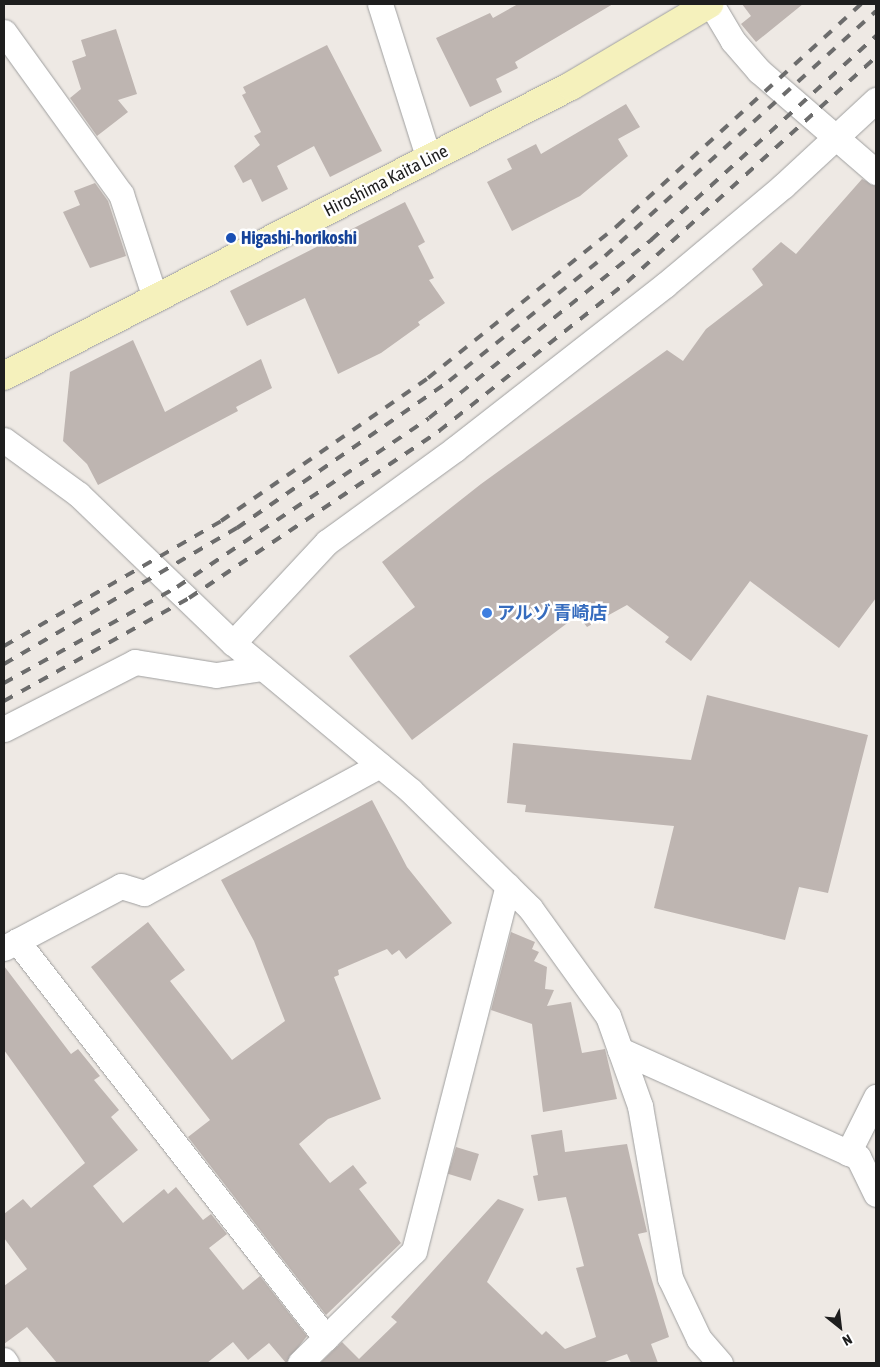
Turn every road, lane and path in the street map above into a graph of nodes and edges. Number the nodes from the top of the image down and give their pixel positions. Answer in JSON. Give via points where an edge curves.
{"nodes":[{"id":1,"x":380,"y":4,"type":"edge"},
{"id":2,"x":710,"y":4,"type":"edge"},
{"id":3,"x":4,"y":32,"type":"edge"},
{"id":4,"x":876,"y":100,"type":"edge"},
{"id":5,"x":837,"y":137,"type":"junction"},
{"id":6,"x":429,"y":159,"type":"junction"},
{"id":7,"x":876,"y":172,"type":"edge"},
{"id":8,"x":155,"y":298,"type":"junction"},
{"id":9,"x":4,"y":376,"type":"edge"},
{"id":10,"x":4,"y":440,"type":"edge"},
{"id":11,"x":233,"y":642,"type":"junction"},
{"id":12,"x":262,"y":668,"type":"junction"},
{"id":13,"x":4,"y":729,"type":"edge"},
{"id":14,"x":380,"y":765,"type":"junction"},
{"id":15,"x":508,"y":886,"type":"junction"},
{"id":16,"x":10,"y":944,"type":"edge"},
{"id":17,"x":620,"y":1050,"type":"junction"},
{"id":18,"x":876,"y":1097,"type":"edge"},
{"id":19,"x":848,"y":1153,"type":"junction"},
{"id":20,"x":876,"y":1194,"type":"edge"},
{"id":21,"x":326,"y":1338,"type":"junction"},
{"id":22,"x":4,"y":1360,"type":"edge"},
{"id":23,"x":6,"y":1363,"type":"edge"},
{"id":24,"x":300,"y":1363,"type":"edge"},
{"id":25,"x":720,"y":1363,"type":"edge"}],
"edges":[{"from":1,"to":6,"type":"street"},
{"from":2,"to":5,"type":"street","via":[[733,41],[759,71]]},
{"from":2,"to":6,"type":"main road","name":"Hiroshima Kaita Line","via":[[571,86]]},
{"from":3,"to":8,"type":"street","via":[[121,194]]},
{"from":4,"to":5,"type":"street"},
{"from":5,"to":7,"type":"street"},
{"from":5,"to":11,"type":"street","via":[[727,234],[562,367],[327,542]]},
{"from":6,"to":8,"type":"main road","name":"Hiroshima Kaita Line"},
{"from":8,"to":9,"type":"main road","name":"Hiroshima Kaita Line"},
{"from":10,"to":11,"type":"street","via":[[78,494]]},
{"from":11,"to":12,"type":"street"},
{"from":12,"to":13,"type":"street","via":[[208,675],[135,662]]},
{"from":12,"to":14,"type":"street"},
{"from":14,"to":15,"type":"street"},
{"from":14,"to":16,"type":"street","via":[[144,893],[121,886]]},
{"from":15,"to":17,"type":"street","via":[[530,908],[608,1016]]},
{"from":15,"to":21,"type":"street","via":[[414,1251]]},
{"from":16,"to":21,"type":"street"},
{"from":17,"to":19,"type":"street"},
{"from":17,"to":25,"type":"street","via":[[640,1106],[670,1278],[700,1339]]},
{"from":18,"to":19,"type":"street"},
{"from":19,"to":20,"type":"street","via":[[858,1157]]},
{"from":21,"to":24,"type":"street"},
{"from":22,"to":23,"type":"street"}]}
